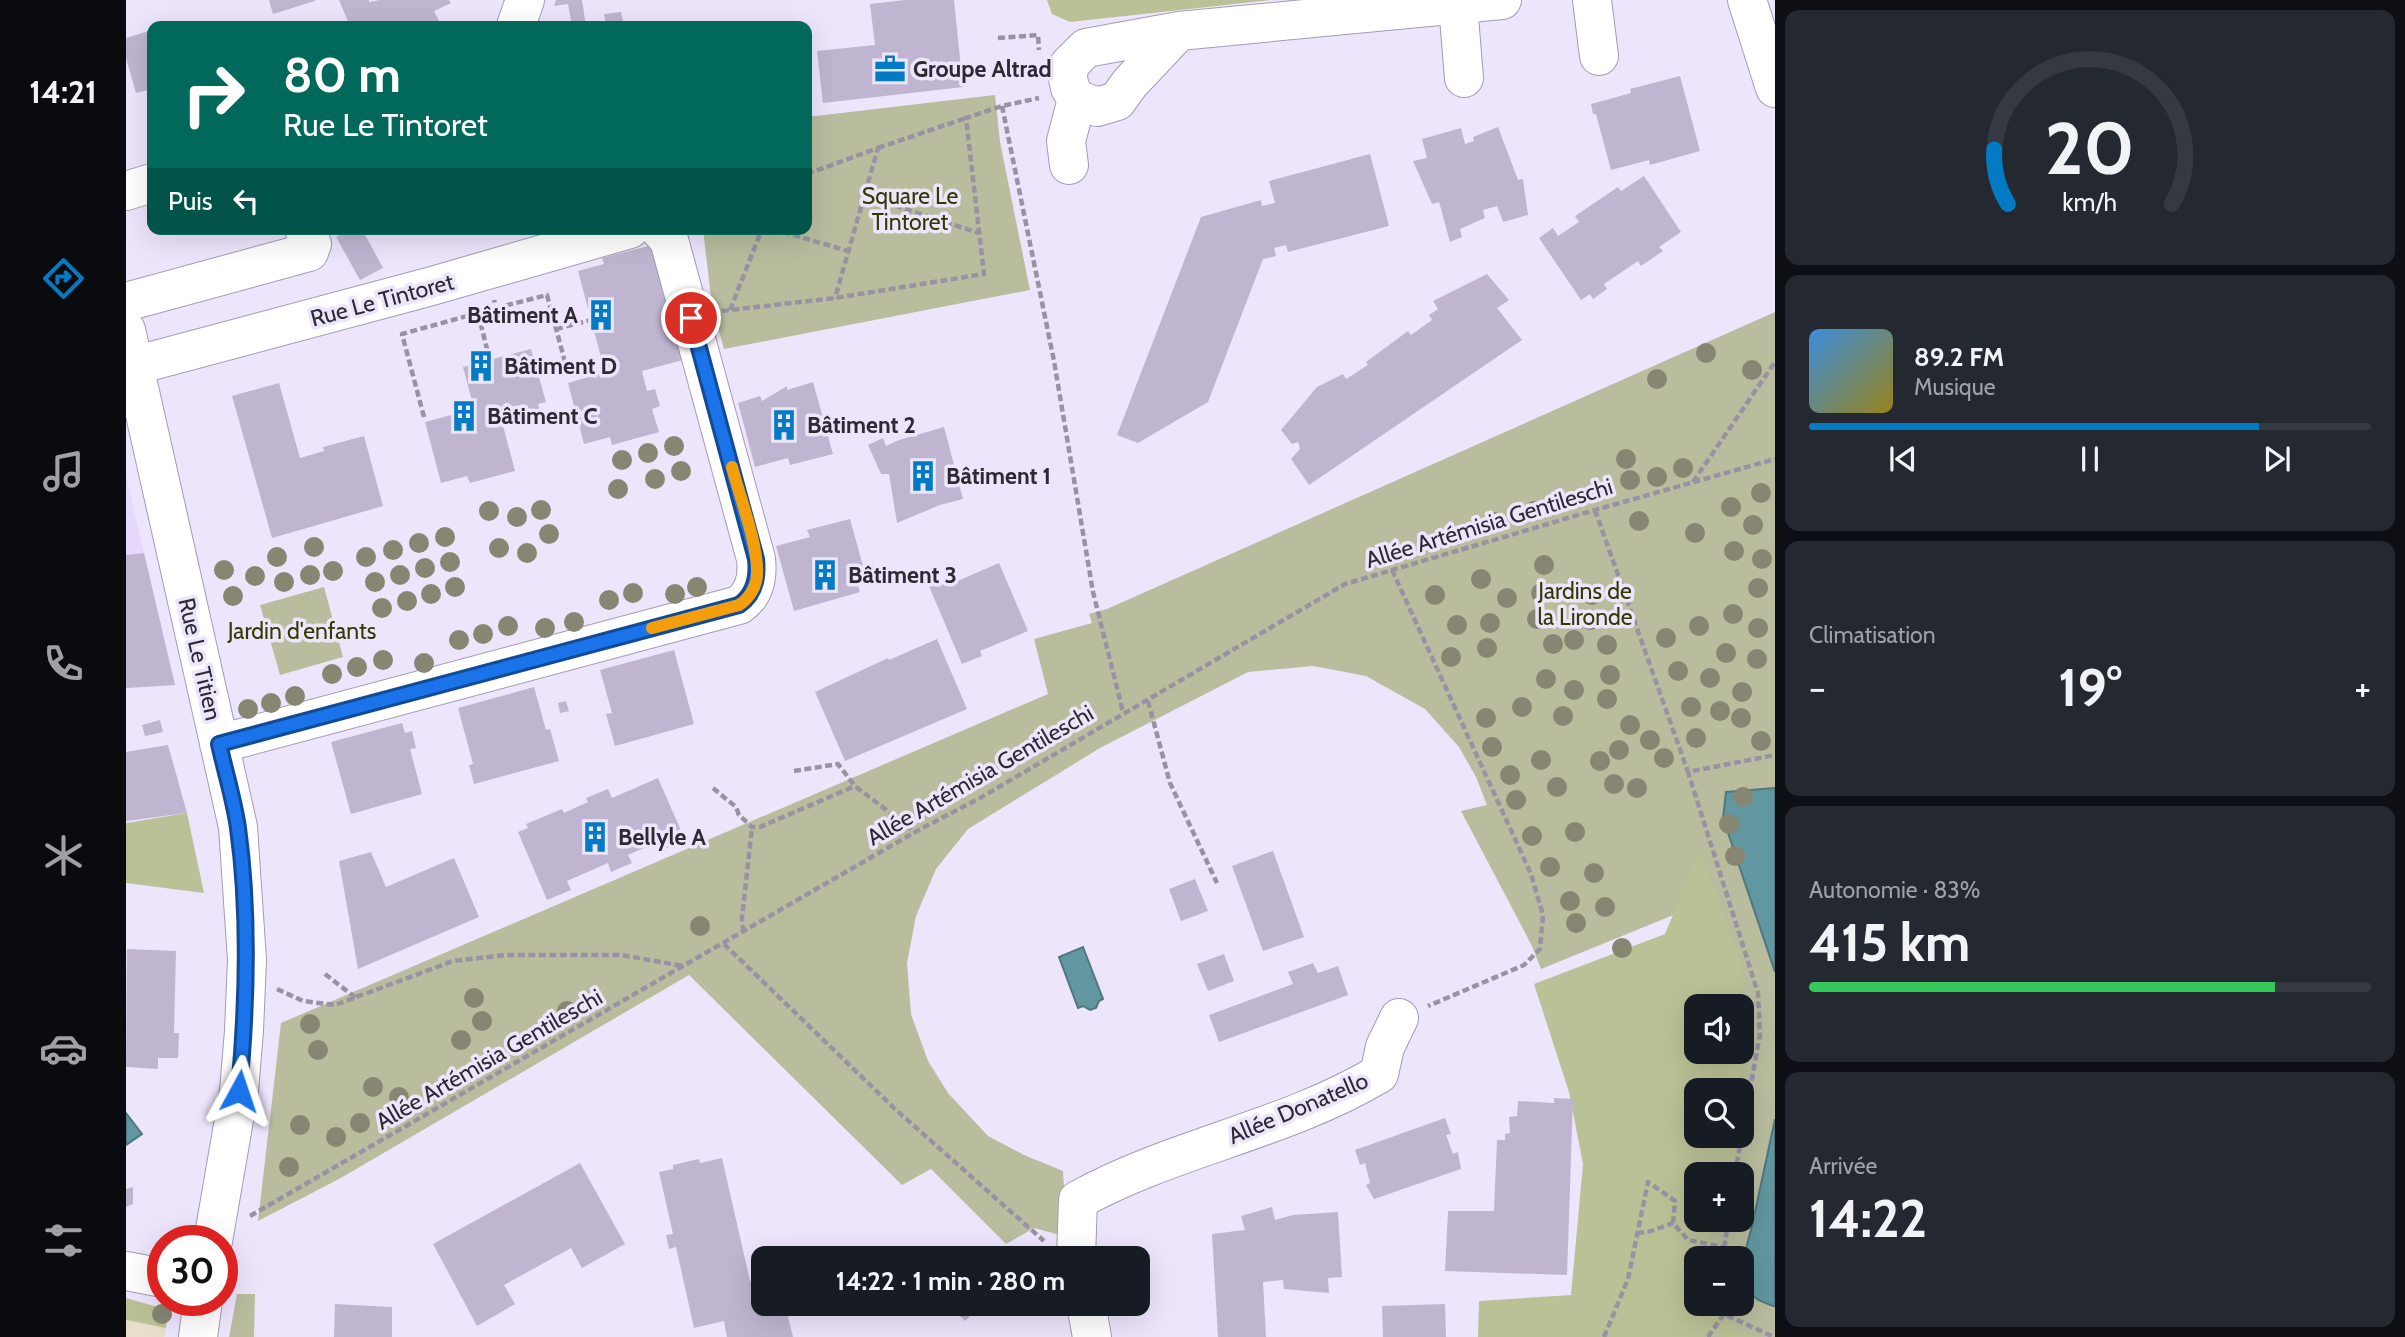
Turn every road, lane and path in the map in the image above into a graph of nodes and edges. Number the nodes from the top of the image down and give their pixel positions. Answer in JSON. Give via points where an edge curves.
{"nodes":[{"id":1,"x":525,"y":0,"type":"edge"},
{"id":2,"x":1503,"y":0,"type":"edge"},
{"id":3,"x":1592,"y":0,"type":"edge"},
{"id":4,"x":1747,"y":0,"type":"edge"},
{"id":5,"x":1458,"y":5,"type":"junction"},
{"id":6,"x":518,"y":21,"type":"edge"},
{"id":7,"x":1179,"y":31,"type":"junction"},
{"id":8,"x":998,"y":38,"type":"dead end"},
{"id":9,"x":1039,"y":57,"type":"dead end"},
{"id":10,"x":1599,"y":57,"type":"dead end"},
{"id":11,"x":1464,"y":78,"type":"dead end"},
{"id":12,"x":1775,"y":88,"type":"edge"},
{"id":13,"x":1059,"y":98,"type":"junction"},
{"id":14,"x":1002,"y":106,"type":"junction"},
{"id":15,"x":966,"y":118,"type":"junction"},
{"id":16,"x":878,"y":148,"type":"junction"},
{"id":17,"x":1069,"y":165,"type":"dead end"},
{"id":18,"x":812,"y":172,"type":"edge"},
{"id":19,"x":147,"y":185,"type":"edge"},
{"id":20,"x":126,"y":191,"type":"edge"},
{"id":21,"x":865,"y":196,"type":"junction"},
{"id":22,"x":979,"y":233,"type":"junction"},
{"id":23,"x":307,"y":235,"type":"edge"},
{"id":24,"x":609,"y":235,"type":"edge"},
{"id":25,"x":664,"y":235,"type":"edge"},
{"id":26,"x":760,"y":235,"type":"edge"},
{"id":27,"x":793,"y":235,"type":"edge"},
{"id":28,"x":848,"y":251,"type":"junction"},
{"id":29,"x":835,"y":298,"type":"junction"},
{"id":30,"x":126,"y":302,"type":"edge"},
{"id":31,"x":729,"y":310,"type":"junction"},
{"id":32,"x":713,"y":312,"type":"dead end"},
{"id":33,"x":478,"y":313,"type":"junction"},
{"id":34,"x":591,"y":320,"type":"dead end"},
{"id":35,"x":556,"y":329,"type":"junction"},
{"id":36,"x":129,"y":348,"type":"edge"},
{"id":37,"x":488,"y":353,"type":"dead end"},
{"id":38,"x":1775,"y":362,"type":"edge"},
{"id":39,"x":569,"y":377,"type":"dead end"},
{"id":40,"x":424,"y":417,"type":"dead end"},
{"id":41,"x":1775,"y":459,"type":"edge"},
{"id":42,"x":1693,"y":482,"type":"junction"},
{"id":43,"x":1595,"y":510,"type":"junction"},
{"id":44,"x":1392,"y":570,"type":"junction"},
{"id":45,"x":1148,"y":701,"type":"junction"},
{"id":46,"x":1124,"y":713,"type":"junction"},
{"id":47,"x":219,"y":744,"type":"junction"},
{"id":48,"x":1775,"y":755,"type":"edge"},
{"id":49,"x":794,"y":771,"type":"dead end"},
{"id":50,"x":1688,"y":772,"type":"junction"},
{"id":51,"x":855,"y":786,"type":"junction"},
{"id":52,"x":713,"y":788,"type":"dead end"},
{"id":53,"x":752,"y":827,"type":"junction"},
{"id":54,"x":915,"y":832,"type":"junction"},
{"id":55,"x":1217,"y":883,"type":"dead end"},
{"id":56,"x":743,"y":932,"type":"junction"},
{"id":57,"x":724,"y":944,"type":"junction"},
{"id":58,"x":684,"y":966,"type":"junction"},
{"id":59,"x":326,"y":974,"type":"dead end"},
{"id":60,"x":273,"y":987,"type":"dead end"},
{"id":61,"x":356,"y":999,"type":"junction"},
{"id":62,"x":1399,"y":1018,"type":"joint"},
{"id":63,"x":1737,"y":1162,"type":"edge"},
{"id":64,"x":243,"y":1219,"type":"dead end"},
{"id":65,"x":1673,"y":1223,"type":"junction"},
{"id":66,"x":216,"y":1225,"type":"edge"},
{"id":67,"x":1637,"y":1233,"type":"junction"},
{"id":68,"x":1056,"y":1246,"type":"edge"},
{"id":69,"x":1067,"y":1246,"type":"edge"},
{"id":70,"x":1718,"y":1246,"type":"edge"},
{"id":71,"x":126,"y":1271,"type":"edge"},
{"id":72,"x":147,"y":1275,"type":"edge"},
{"id":73,"x":201,"y":1316,"type":"edge"},
{"id":74,"x":1088,"y":1316,"type":"edge"},
{"id":75,"x":1723,"y":1316,"type":"edge"},
{"id":76,"x":1728,"y":1316,"type":"edge"},
{"id":77,"x":198,"y":1337,"type":"edge"},
{"id":78,"x":1092,"y":1337,"type":"edge"},
{"id":79,"x":1604,"y":1337,"type":"edge"},
{"id":80,"x":1708,"y":1337,"type":"edge"},
{"id":81,"x":1774,"y":1337,"type":"edge"}],
"edges":[{"from":1,"to":6,"type":"street"},
{"from":2,"to":5,"type":"street"},
{"from":3,"to":10,"type":"street"},
{"from":4,"to":12,"type":"street"},
{"from":5,"to":7,"type":"street"},
{"from":5,"to":11,"type":"street"},
{"from":7,"to":13,"type":"street","via":[[1117,101],[1097,107]]},
{"from":7,"to":13,"type":"street","via":[[1086,48],[1069,65],[1070,88]]},
{"from":8,"to":9,"type":"path","via":[[1038,35]]},
{"from":13,"to":14,"type":"path"},
{"from":13,"to":17,"type":"street"},
{"from":14,"to":15,"type":"path"},
{"from":14,"to":46,"type":"path","via":[[1054,361],[1093,592]]},
{"from":15,"to":16,"type":"path"},
{"from":15,"to":22,"type":"path"},
{"from":16,"to":18,"type":"path"},
{"from":16,"to":21,"type":"path"},
{"from":19,"to":20,"type":"street"},
{"from":21,"to":22,"type":"path"},
{"from":21,"to":28,"type":"path"},
{"from":22,"to":29,"type":"path","via":[[984,275]]},
{"from":23,"to":30,"type":"street","via":[[312,244],[309,252]]},
{"from":24,"to":36,"type":"street","name":"Rue Le Tintoret","via":[[432,286]]},
{"from":25,"to":47,"type":"street","via":[[756,559],[758,576],[746,601]]},
{"from":26,"to":31,"type":"path"},
{"from":27,"to":28,"type":"path"},
{"from":28,"to":29,"type":"path"},
{"from":29,"to":31,"type":"path"},
{"from":31,"to":32,"type":"path"},
{"from":33,"to":35,"type":"path","via":[[547,295]]},
{"from":33,"to":37,"type":"path"},
{"from":33,"to":40,"type":"path","via":[[402,334]]},
{"from":34,"to":35,"type":"path"},
{"from":35,"to":39,"type":"path"},
{"from":36,"to":47,"type":"street","name":"Rue Le Titien"},
{"from":38,"to":42,"type":"path"},
{"from":41,"to":42,"type":"path","name":"Allée Artémisia Gentileschi"},
{"from":42,"to":43,"type":"path","name":"Allée Artémisia Gentileschi"},
{"from":43,"to":44,"type":"path","name":"Allée Artémisia Gentileschi"},
{"from":43,"to":50,"type":"path"},
{"from":44,"to":45,"type":"path","name":"Allée Artémisia Gentileschi","via":[[1345,584]]},
{"from":44,"to":62,"type":"path","via":[[1531,874],[1543,915],[1540,949],[1524,965]]},
{"from":45,"to":46,"type":"path","name":"Allée Artémisia Gentileschi"},
{"from":45,"to":55,"type":"path","via":[[1170,783]]},
{"from":46,"to":54,"type":"path","name":"Allée Artémisia Gentileschi"},
{"from":47,"to":66,"type":"street","name":"Rue Le Titien","via":[[238,827],[247,960],[239,1091]]},
{"from":48,"to":50,"type":"path"},
{"from":49,"to":51,"type":"path","via":[[838,764]]},
{"from":50,"to":63,"type":"path","via":[[1758,993],[1760,1034]]},
{"from":51,"to":53,"type":"path"},
{"from":51,"to":54,"type":"path"},
{"from":52,"to":53,"type":"path"},
{"from":53,"to":56,"type":"path"},
{"from":54,"to":56,"type":"path","name":"Allée Artémisia Gentileschi"},
{"from":56,"to":57,"type":"path","name":"Allée Artémisia Gentileschi"},
{"from":57,"to":58,"type":"path","name":"Allée Artémisia Gentileschi"},
{"from":57,"to":68,"type":"path","via":[[895,1109]]},
{"from":58,"to":61,"type":"path","via":[[621,955],[453,961]]},
{"from":58,"to":64,"type":"path","name":"Allée Artémisia Gentileschi"},
{"from":59,"to":61,"type":"path"},
{"from":60,"to":61,"type":"path","via":[[303,1001],[335,1005]]},
{"from":62,"to":69,"type":"street","name":"Allée Donatello","via":[[1379,1074],[1348,1092],[1136,1171],[1078,1200]]},
{"from":65,"to":67,"type":"path"},
{"from":65,"to":67,"type":"path","via":[[1675,1201],[1648,1182]]},
{"from":65,"to":70,"type":"path","via":[[1688,1240]]},
{"from":67,"to":79,"type":"path","via":[[1628,1279]]},
{"from":71,"to":72,"type":"street"},
{"from":73,"to":77,"type":"street"},
{"from":74,"to":78,"type":"street"},
{"from":75,"to":80,"type":"path"},
{"from":76,"to":81,"type":"path"}]}
